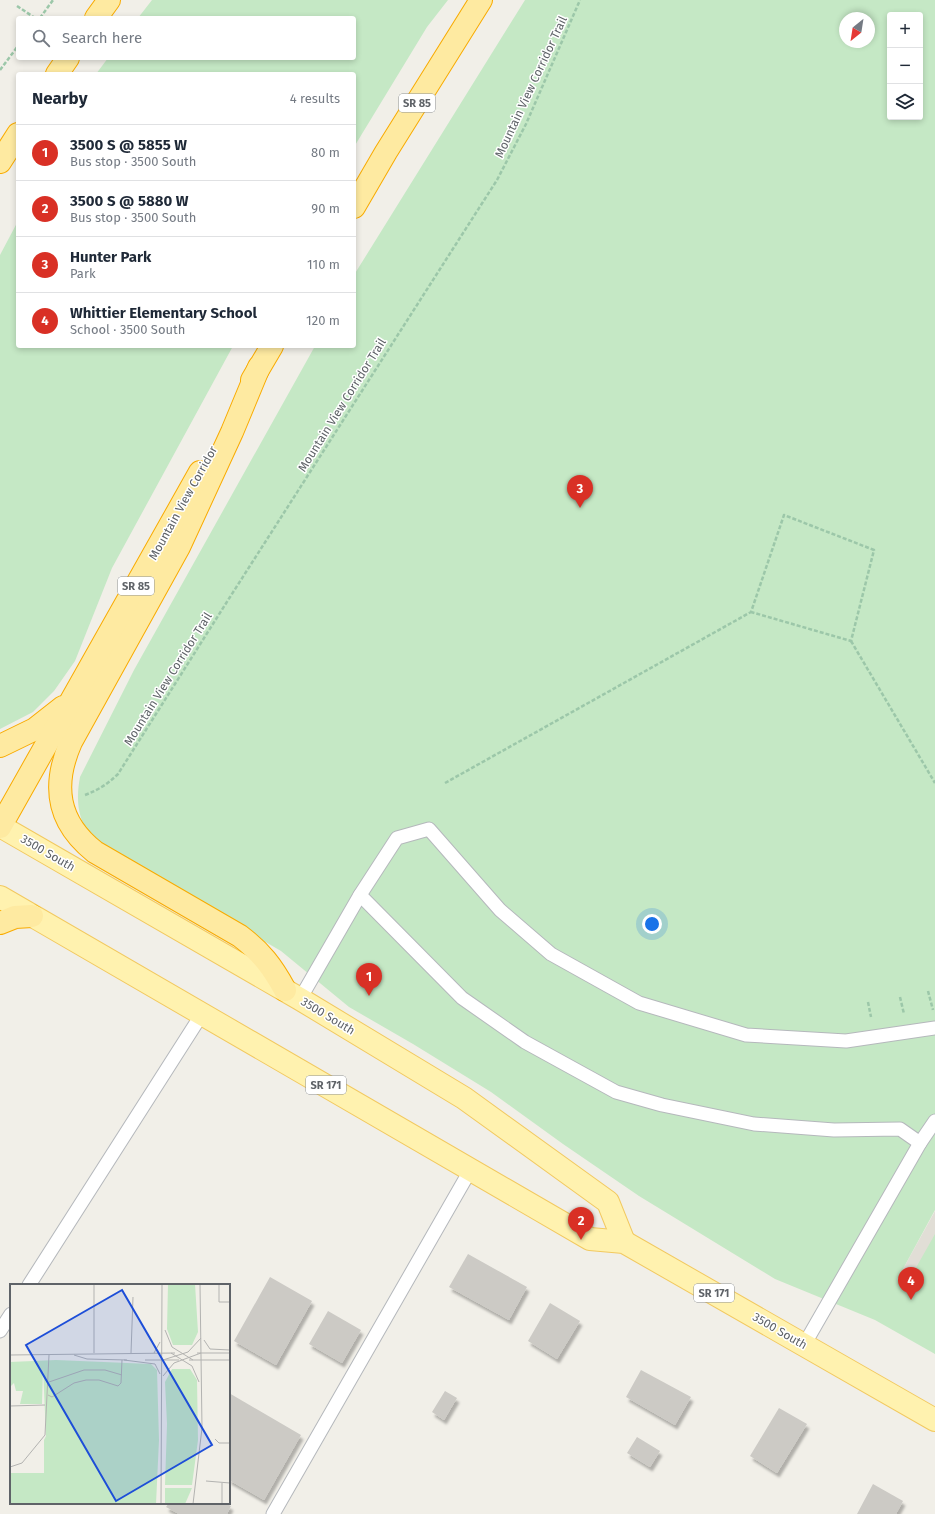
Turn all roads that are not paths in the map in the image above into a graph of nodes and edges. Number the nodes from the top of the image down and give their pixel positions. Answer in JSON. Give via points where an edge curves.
{"nodes":[{"id":1,"x":109,"y":0,"type":"edge"},
{"id":2,"x":481,"y":0,"type":"edge"},
{"id":3,"x":97,"y":16,"type":"edge"},
{"id":4,"x":67,"y":60,"type":"edge"},
{"id":5,"x":58,"y":72,"type":"edge"},
{"id":6,"x":16,"y":132,"type":"edge"},
{"id":7,"x":16,"y":137,"type":"edge"},
{"id":8,"x":0,"y":147,"type":"edge"},
{"id":9,"x":0,"y":162,"type":"edge"},
{"id":10,"x":356,"y":204,"type":"edge"},
{"id":11,"x":271,"y":348,"type":"edge"},
{"id":12,"x":260,"y":367,"type":"junction"},
{"id":13,"x":73,"y":698,"type":"junction"},
{"id":14,"x":0,"y":746,"type":"edge"},
{"id":15,"x":0,"y":826,"type":"edge"},
{"id":16,"x":360,"y":895,"type":"junction"},
{"id":17,"x":0,"y":897,"type":"edge"},
{"id":18,"x":32,"y":916,"type":"junction"},
{"id":19,"x":0,"y":923,"type":"edge"},
{"id":20,"x":292,"y":995,"type":"junction"},
{"id":21,"x":202,"y":1014,"type":"junction"},
{"id":22,"x":935,"y":1028,"type":"edge"},
{"id":23,"x":935,"y":1121,"type":"edge"},
{"id":24,"x":920,"y":1143,"type":"junction"},
{"id":25,"x":471,"y":1169,"type":"junction"},
{"id":26,"x":624,"y":1242,"type":"junction"},
{"id":27,"x":30,"y":1284,"type":"edge"},
{"id":28,"x":10,"y":1316,"type":"edge"},
{"id":29,"x":0,"y":1331,"type":"edge"},
{"id":30,"x":804,"y":1345,"type":"junction"},
{"id":31,"x":935,"y":1420,"type":"edge"},
{"id":32,"x":274,"y":1514,"type":"edge"}],
"edges":[{"from":1,"to":3,"type":"highway"},
{"from":2,"to":10,"type":"highway","number":"SR 85"},
{"from":4,"to":5,"type":"highway"},
{"from":6,"to":8,"type":"highway"},
{"from":7,"to":9,"type":"highway"},
{"from":11,"to":12,"type":"highway","name":"Mountain View Corridor","number":"SR 85"},
{"from":12,"to":13,"type":"highway","name":"Mountain View Corridor","number":"SR 85"},
{"from":12,"to":20,"type":"highway","via":[[179,547],[71,742],[62,766],[60,793],[67,820],[84,843],[95,852],[240,936],[265,958]]},
{"from":13,"to":14,"type":"highway","via":[[35,729]]},
{"from":13,"to":15,"type":"highway","name":"Mountain View Corridor","number":"SR 85"},
{"from":15,"to":20,"type":"main road","name":"3500 South"},
{"from":16,"to":20,"type":"lane"},
{"from":16,"to":22,"type":"lane","via":[[397,838],[429,829],[500,910],[551,954],[639,1003],[746,1035],[846,1041]]},
{"from":16,"to":24,"type":"lane","via":[[462,998],[524,1042],[616,1092],[662,1105],[754,1124],[834,1130],[900,1129]]},
{"from":17,"to":18,"type":"main road","name":"3500 South","number":"SR 171"},
{"from":18,"to":19,"type":"highway","via":[[15,917]]},
{"from":18,"to":21,"type":"main road","name":"3500 South","number":"SR 171"},
{"from":20,"to":26,"type":"main road","name":"3500 South","via":[[464,1098],[608,1202]]},
{"from":21,"to":25,"type":"main road","name":"3500 South","number":"SR 171"},
{"from":21,"to":27,"type":"lane"},
{"from":23,"to":24,"type":"lane"},
{"from":24,"to":30,"type":"lane"},
{"from":25,"to":26,"type":"main road","name":"3500 South","number":"SR 171","via":[[590,1239]]},
{"from":25,"to":32,"type":"lane"},
{"from":26,"to":30,"type":"main road","name":"3500 South","number":"SR 171"},
{"from":28,"to":29,"type":"lane"},
{"from":30,"to":31,"type":"main road","name":"3500 South","number":"SR 171"}]}
